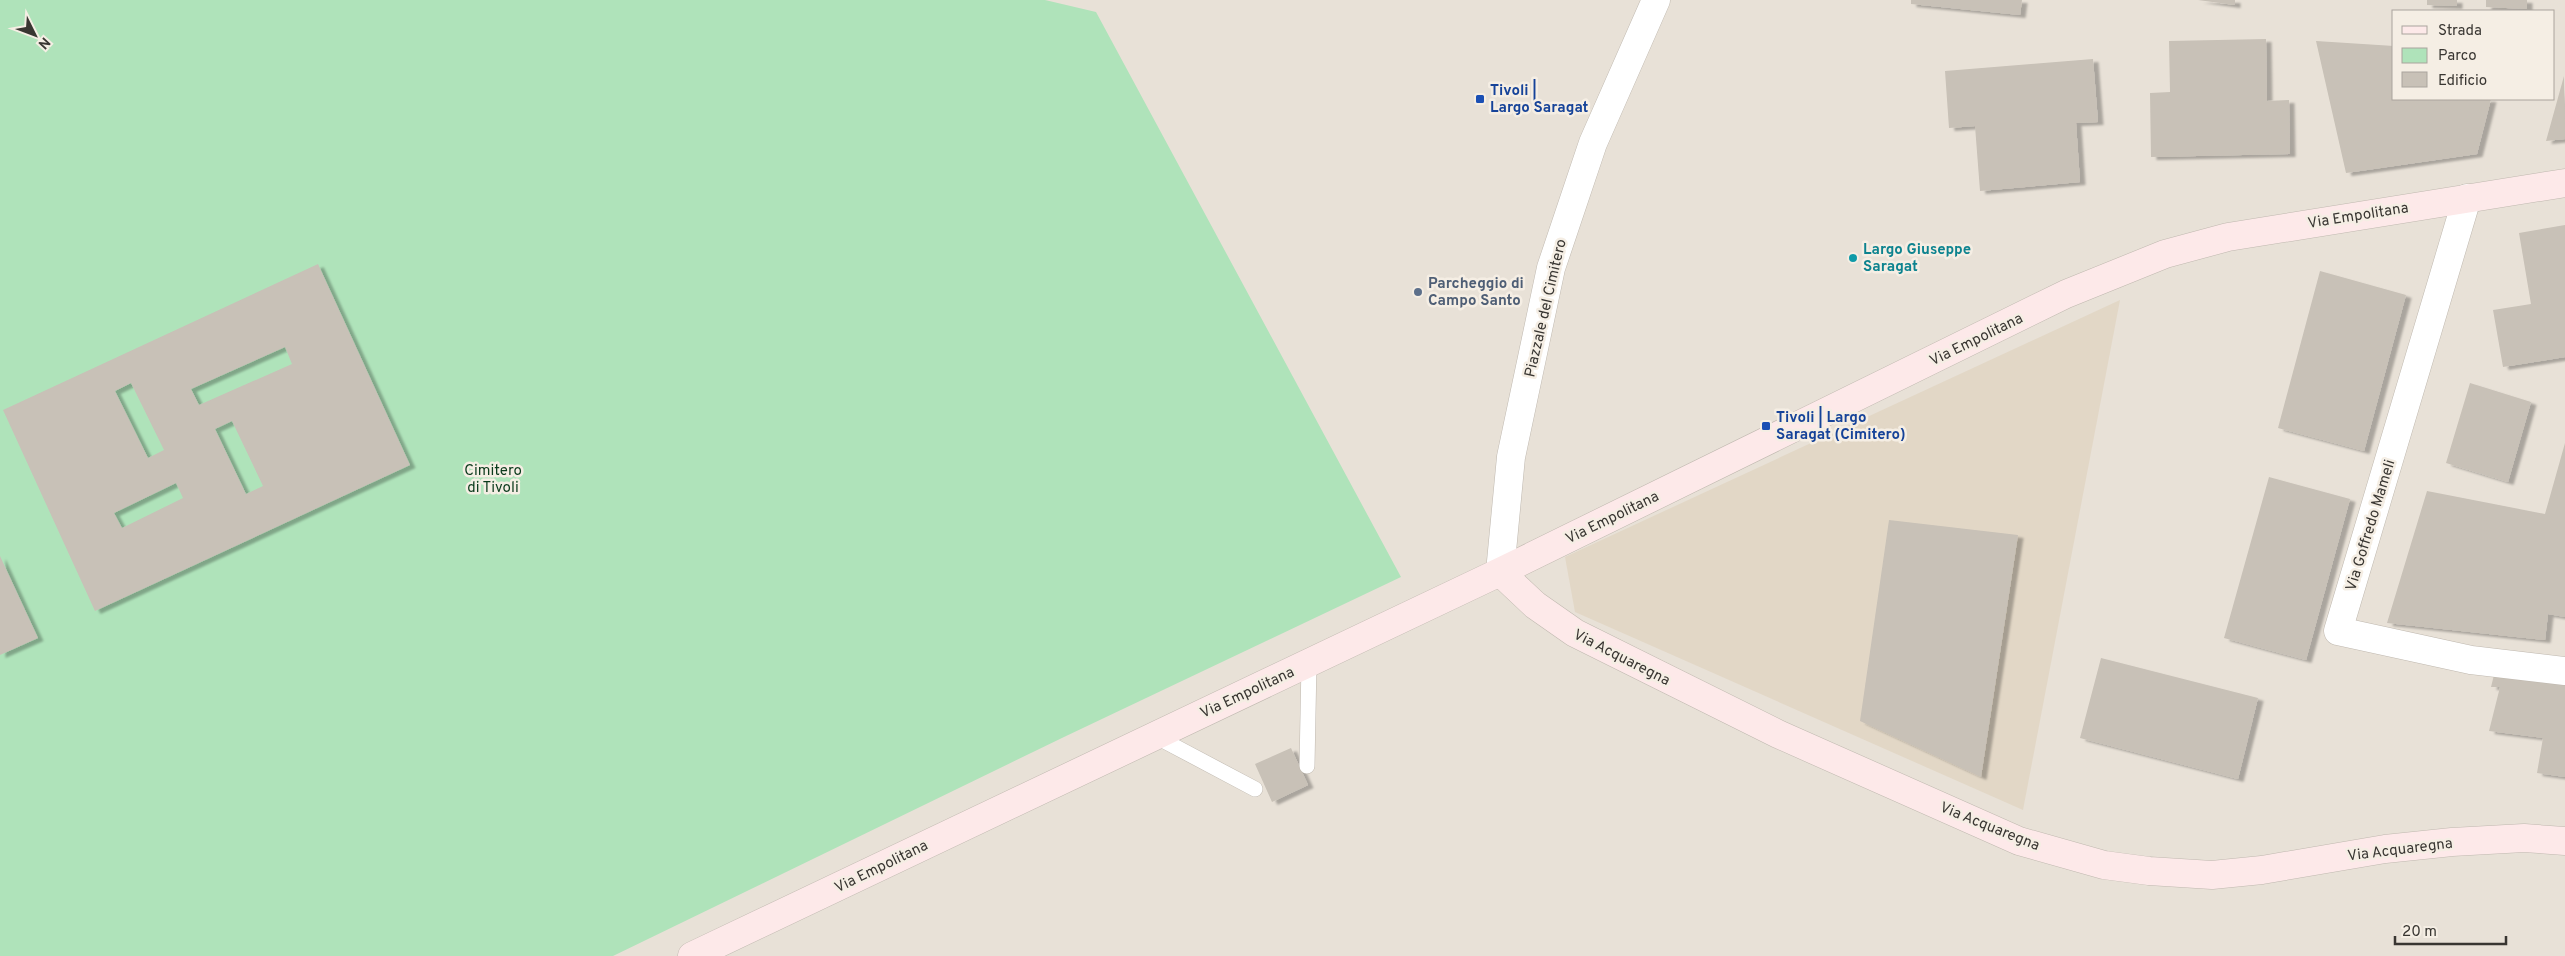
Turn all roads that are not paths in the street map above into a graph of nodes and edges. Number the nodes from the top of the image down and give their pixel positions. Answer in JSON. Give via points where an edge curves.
{"nodes":[{"id":1,"x":1656,"y":0,"type":"edge"},
{"id":2,"x":2565,"y":183,"type":"edge"},
{"id":3,"x":2467,"y":198,"type":"junction"},
{"id":4,"x":1500,"y":572,"type":"junction"},
{"id":5,"x":1309,"y":662,"type":"junction"},
{"id":6,"x":2565,"y":671,"type":"edge"},
{"id":7,"x":1155,"y":736,"type":"junction"},
{"id":8,"x":1307,"y":766,"type":"dead end"},
{"id":9,"x":1255,"y":789,"type":"dead end"},
{"id":10,"x":2565,"y":841,"type":"edge"},
{"id":11,"x":692,"y":956,"type":"edge"}],
"edges":[{"from":1,"to":4,"type":"street","name":"Piazzale del Cimitero","via":[[1579,178],[1551,268],[1511,458]]},
{"from":2,"to":3,"type":"main road","name":"Via Empolitana"},
{"from":3,"to":4,"type":"main road","name":"Via Empolitana","via":[[2228,236],[2120,271],[2066,294]]},
{"from":3,"to":6,"type":"street","name":"Via Goffredo Mameli","via":[[2338,631],[2471,660]]},
{"from":4,"to":5,"type":"main road","name":"Via Empolitana"},
{"from":4,"to":10,"type":"main road","name":"Via Acquaregna","via":[[1535,606],[1582,638],[1769,730],[2019,841],[2104,865],[2149,872],[2212,875],[2452,842],[2524,838]]},
{"from":5,"to":7,"type":"main road","name":"Via Empolitana"},
{"from":5,"to":8,"type":"lane"},
{"from":7,"to":9,"type":"lane"},
{"from":7,"to":11,"type":"main road","name":"Via Empolitana"}]}
